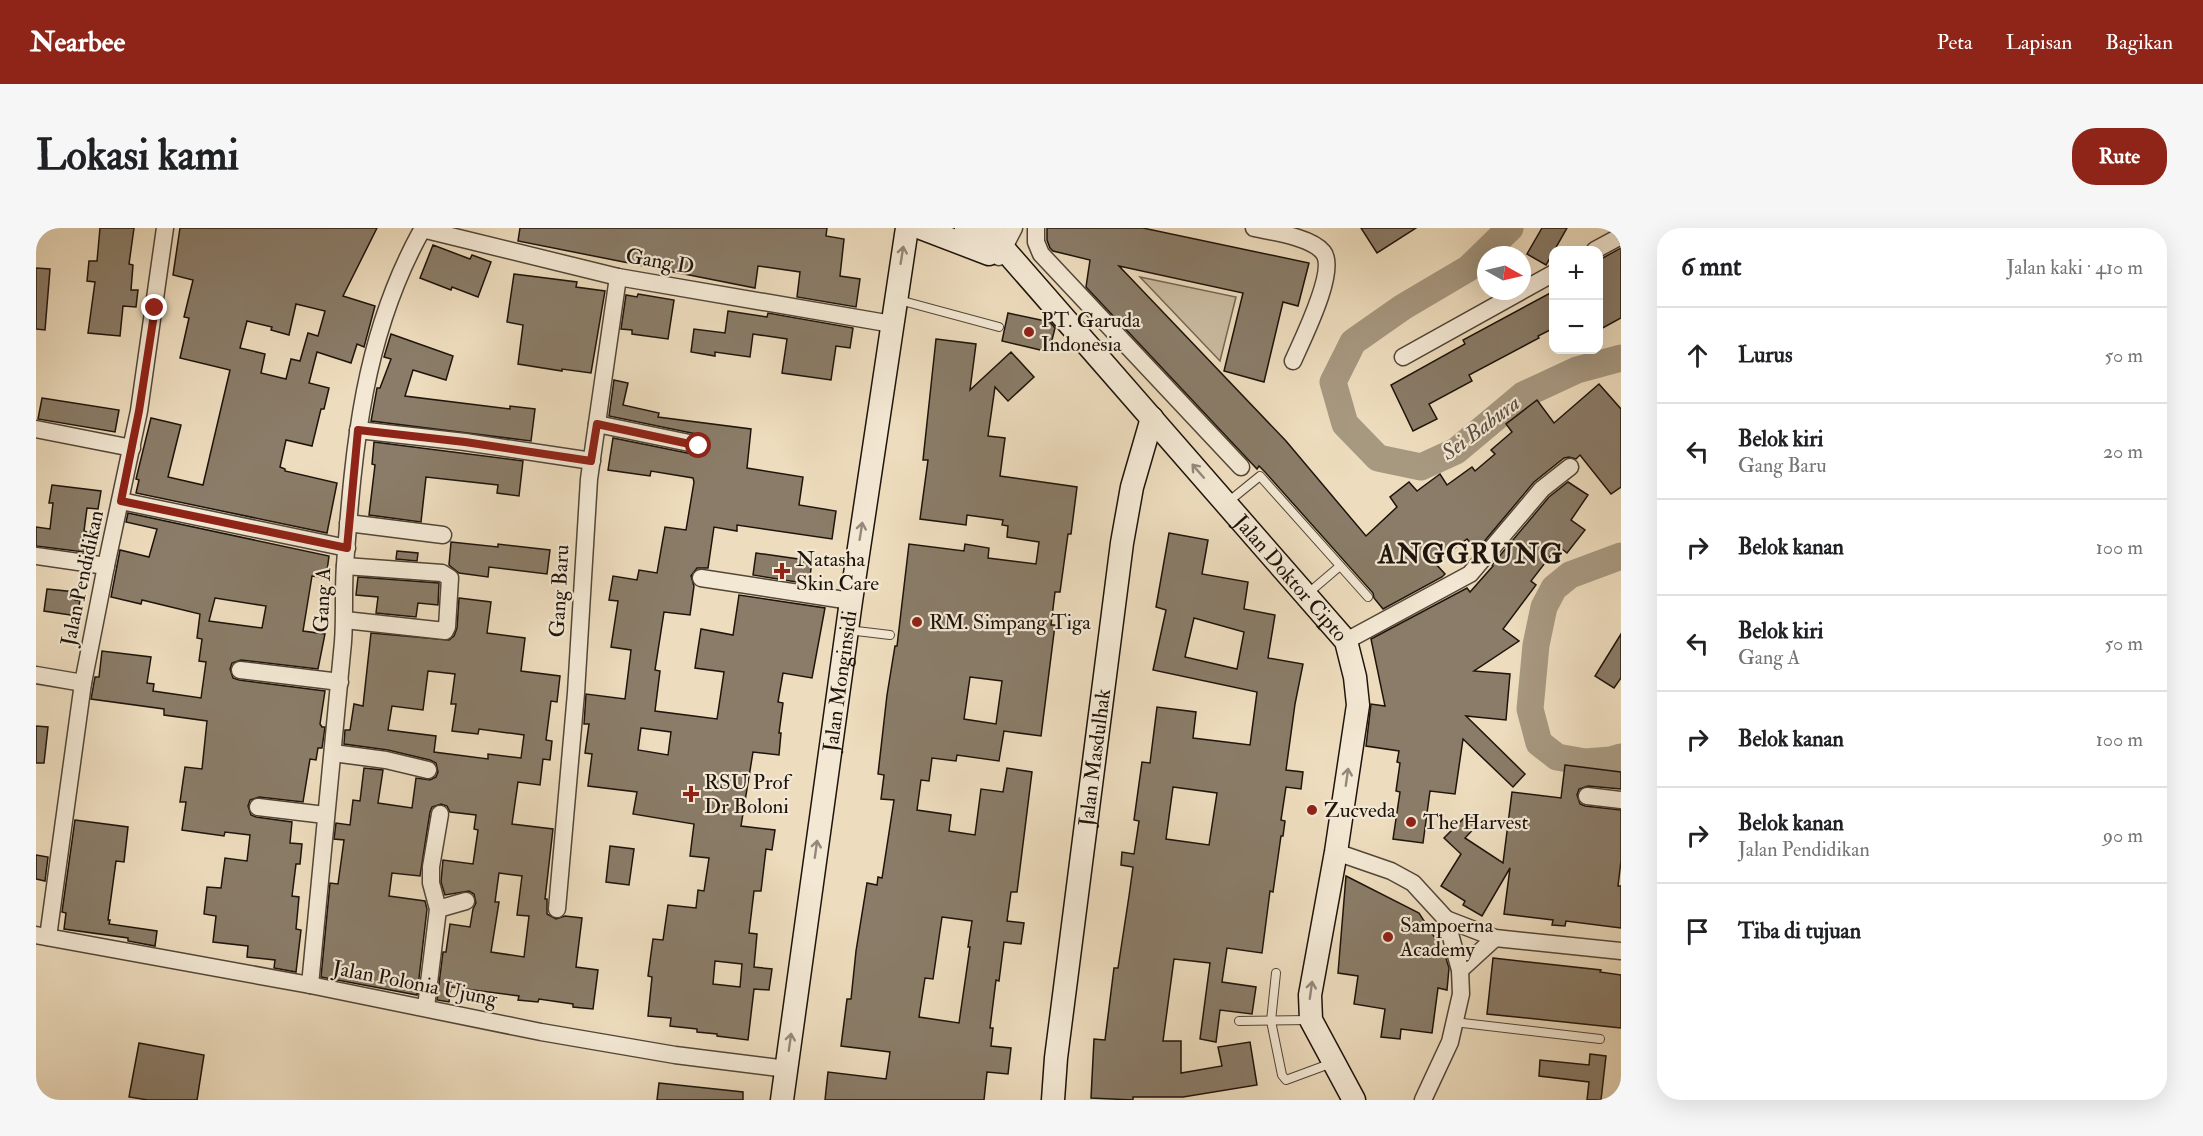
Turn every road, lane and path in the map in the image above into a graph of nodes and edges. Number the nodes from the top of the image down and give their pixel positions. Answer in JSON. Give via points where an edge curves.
{"nodes":[{"id":1,"x":165,"y":228,"type":"edge"},
{"id":2,"x":907,"y":228,"type":"edge"},
{"id":3,"x":921,"y":228,"type":"edge"},
{"id":4,"x":966,"y":228,"type":"edge"},
{"id":5,"x":1014,"y":228,"type":"edge"},
{"id":6,"x":1036,"y":228,"type":"edge"},
{"id":7,"x":1254,"y":228,"type":"edge"},
{"id":8,"x":423,"y":229,"type":"edge"},
{"id":9,"x":1621,"y":236,"type":"edge"},
{"id":10,"x":1602,"y":246,"type":"edge"},
{"id":11,"x":998,"y":249,"type":"edge"},
{"id":12,"x":1549,"y":276,"type":"edge"},
{"id":13,"x":618,"y":277,"type":"junction"},
{"id":14,"x":895,"y":300,"type":"junction"},
{"id":15,"x":892,"y":324,"type":"junction"},
{"id":16,"x":999,"y":327,"type":"dead end"},
{"id":17,"x":1404,"y":357,"type":"dead end"},
{"id":18,"x":1293,"y":361,"type":"dead end"},
{"id":19,"x":1152,"y":418,"type":"junction"},
{"id":20,"x":597,"y":424,"type":"junction"},
{"id":21,"x":36,"y":429,"type":"edge"},
{"id":22,"x":358,"y":430,"type":"junction"},
{"id":23,"x":699,"y":446,"type":"dead end"},
{"id":24,"x":132,"y":448,"type":"junction"},
{"id":25,"x":591,"y":461,"type":"junction"},
{"id":26,"x":1241,"y":466,"type":"dead end"},
{"id":27,"x":1570,"y":466,"type":"dead end"},
{"id":28,"x":121,"y":501,"type":"junction"},
{"id":29,"x":1227,"y":503,"type":"junction"},
{"id":30,"x":348,"y":523,"type":"junction"},
{"id":31,"x":443,"y":535,"type":"dead end"},
{"id":32,"x":347,"y":548,"type":"junction"},
{"id":33,"x":36,"y":555,"type":"edge"},
{"id":34,"x":106,"y":566,"type":"junction"},
{"id":35,"x":345,"y":566,"type":"junction"},
{"id":36,"x":1340,"y":566,"type":"junction"},
{"id":37,"x":701,"y":578,"type":"dead end"},
{"id":38,"x":1306,"y":595,"type":"junction"},
{"id":39,"x":1368,"y":597,"type":"dead end"},
{"id":40,"x":851,"y":601,"type":"junction"},
{"id":41,"x":345,"y":620,"type":"junction"},
{"id":42,"x":848,"y":630,"type":"junction"},
{"id":43,"x":890,"y":635,"type":"dead end"},
{"id":44,"x":1346,"y":641,"type":"junction"},
{"id":45,"x":240,"y":670,"type":"dead end"},
{"id":46,"x":36,"y":675,"type":"edge"},
{"id":47,"x":340,"y":682,"type":"junction"},
{"id":48,"x":83,"y":683,"type":"junction"},
{"id":49,"x":333,"y":753,"type":"junction"},
{"id":50,"x":428,"y":770,"type":"dead end"},
{"id":51,"x":1587,"y":796,"type":"dead end"},
{"id":52,"x":1621,"y":800,"type":"edge"},
{"id":53,"x":258,"y":807,"type":"dead end"},
{"id":54,"x":325,"y":814,"type":"junction"},
{"id":55,"x":440,"y":814,"type":"dead end"},
{"id":56,"x":1336,"y":852,"type":"junction"},
{"id":57,"x":466,"y":901,"type":"dead end"},
{"id":58,"x":438,"y":909,"type":"junction"},
{"id":59,"x":557,"y":909,"type":"dead end"},
{"id":60,"x":1446,"y":919,"type":"junction"},
{"id":61,"x":42,"y":936,"type":"edge"},
{"id":62,"x":1495,"y":938,"type":"junction"},
{"id":63,"x":1621,"y":951,"type":"edge"},
{"id":64,"x":1460,"y":970,"type":"junction"},
{"id":65,"x":1275,"y":973,"type":"dead end"},
{"id":66,"x":310,"y":985,"type":"junction"},
{"id":67,"x":426,"y":1007,"type":"junction"},
{"id":68,"x":1311,"y":1020,"type":"junction"},
{"id":69,"x":1239,"y":1021,"type":"dead end"},
{"id":70,"x":1271,"y":1021,"type":"junction"},
{"id":71,"x":1454,"y":1022,"type":"junction"},
{"id":72,"x":1600,"y":1039,"type":"dead end"},
{"id":73,"x":1332,"y":1062,"type":"junction"},
{"id":74,"x":787,"y":1069,"type":"junction"},
{"id":75,"x":782,"y":1100,"type":"edge"},
{"id":76,"x":1053,"y":1100,"type":"edge"},
{"id":77,"x":1354,"y":1100,"type":"edge"},
{"id":78,"x":1423,"y":1100,"type":"edge"}],
"edges":[{"from":1,"to":24,"type":"street","name":"Jalan Pendidikan"},
{"from":14,"to":2,"type":"street","name":"Jalan Monginsidi","one_way":true},
{"from":3,"to":11,"type":"street","name":"Jalan Doktor Cipto"},
{"from":4,"to":11,"type":"street","name":"Jalan Doktor Cipto"},
{"from":5,"to":11,"type":"street"},
{"from":6,"to":26,"type":"street","via":[[1041,254]]},
{"from":7,"to":18,"type":"street","via":[[1301,239],[1322,251],[1328,261],[1326,281]]},
{"from":8,"to":13,"type":"street","name":"Gang D"},
{"from":8,"to":22,"type":"street","name":"Gang A","via":[[399,276],[376,338]]},
{"from":9,"to":10,"type":"street"},
{"from":11,"to":19,"type":"street","name":"Jalan Doktor Cipto"},
{"from":12,"to":17,"type":"street"},
{"from":13,"to":15,"type":"street","name":"Gang D"},
{"from":13,"to":20,"type":"street","name":"Gang Baru"},
{"from":14,"to":15,"type":"street","name":"Jalan Monginsidi"},
{"from":14,"to":16,"type":"lane"},
{"from":40,"to":15,"type":"street","name":"Jalan Monginsidi","one_way":true},
{"from":29,"to":19,"type":"street","name":"Jalan Doktor Cipto","one_way":true},
{"from":19,"to":76,"type":"street","name":"Jalan Masdulhak","via":[[1132,487],[1122,543]]},
{"from":20,"to":23,"type":"street"},
{"from":20,"to":25,"type":"street","name":"Gang Baru"},
{"from":21,"to":24,"type":"street"},
{"from":22,"to":25,"type":"street"},
{"from":22,"to":30,"type":"street","name":"Gang A"},
{"from":24,"to":28,"type":"street","name":"Jalan Pendidikan"},
{"from":25,"to":59,"type":"street","name":"Gang Baru"},
{"from":27,"to":44,"type":"street","via":[[1542,489],[1470,574]]},
{"from":28,"to":32,"type":"street"},
{"from":28,"to":34,"type":"street","name":"Jalan Pendidikan"},
{"from":29,"to":36,"type":"lane","via":[[1260,476]]},
{"from":29,"to":38,"type":"street","name":"Jalan Doktor Cipto"},
{"from":30,"to":31,"type":"street"},
{"from":30,"to":32,"type":"street","name":"Gang A"},
{"from":32,"to":35,"type":"street","name":"Gang A"},
{"from":33,"to":34,"type":"street"},
{"from":34,"to":48,"type":"street","name":"Jalan Pendidikan"},
{"from":35,"to":41,"type":"street","name":"Gang A"},
{"from":35,"to":41,"type":"street","via":[[442,573],[450,578],[445,631]]},
{"from":36,"to":38,"type":"lane"},
{"from":36,"to":39,"type":"lane"},
{"from":37,"to":40,"type":"street"},
{"from":38,"to":44,"type":"street","name":"Jalan Doktor Cipto"},
{"from":40,"to":42,"type":"street","name":"Jalan Monginsidi"},
{"from":41,"to":47,"type":"street","name":"Gang A"},
{"from":42,"to":43,"type":"lane"},
{"from":74,"to":42,"type":"street","name":"Jalan Monginsidi","one_way":true},
{"from":56,"to":44,"type":"street","name":"Jalan Doktor Cipto","one_way":true,"via":[[1358,705],[1356,677]]},
{"from":45,"to":47,"type":"street"},
{"from":46,"to":48,"type":"street"},
{"from":47,"to":49,"type":"street","name":"Gang A"},
{"from":48,"to":61,"type":"street","name":"Jalan Pendidikan"},
{"from":49,"to":50,"type":"street"},
{"from":49,"to":54,"type":"street","name":"Gang A"},
{"from":51,"to":52,"type":"street"},
{"from":53,"to":54,"type":"street"},
{"from":54,"to":66,"type":"street","name":"Gang A"},
{"from":55,"to":58,"type":"street","via":[[430,874]]},
{"from":56,"to":60,"type":"street","via":[[1413,883]]},
{"from":68,"to":56,"type":"street","name":"Jalan Doktor Cipto","one_way":true,"via":[[1310,995]]},
{"from":57,"to":58,"type":"street"},
{"from":58,"to":67,"type":"street"},
{"from":60,"to":62,"type":"street"},
{"from":60,"to":64,"type":"street"},
{"from":61,"to":66,"type":"street","name":"Jalan Polonia Ujung"},
{"from":62,"to":63,"type":"street"},
{"from":62,"to":64,"type":"street"},
{"from":64,"to":71,"type":"street","via":[[1461,994]]},
{"from":65,"to":70,"type":"lane"},
{"from":66,"to":67,"type":"street","name":"Jalan Polonia Ujung"},
{"from":67,"to":74,"type":"street","name":"Jalan Polonia Ujung","via":[[541,1032]]},
{"from":68,"to":70,"type":"lane"},
{"from":68,"to":73,"type":"street","name":"Jalan Doktor Cipto"},
{"from":69,"to":70,"type":"lane"},
{"from":70,"to":73,"type":"lane","via":[[1278,1062],[1286,1080]]},
{"from":71,"to":72,"type":"lane"},
{"from":71,"to":78,"type":"street","via":[[1450,1042]]},
{"from":73,"to":77,"type":"street","name":"Jalan Doktor Cipto"},
{"from":74,"to":75,"type":"street","name":"Jalan Monginsidi"}]}
